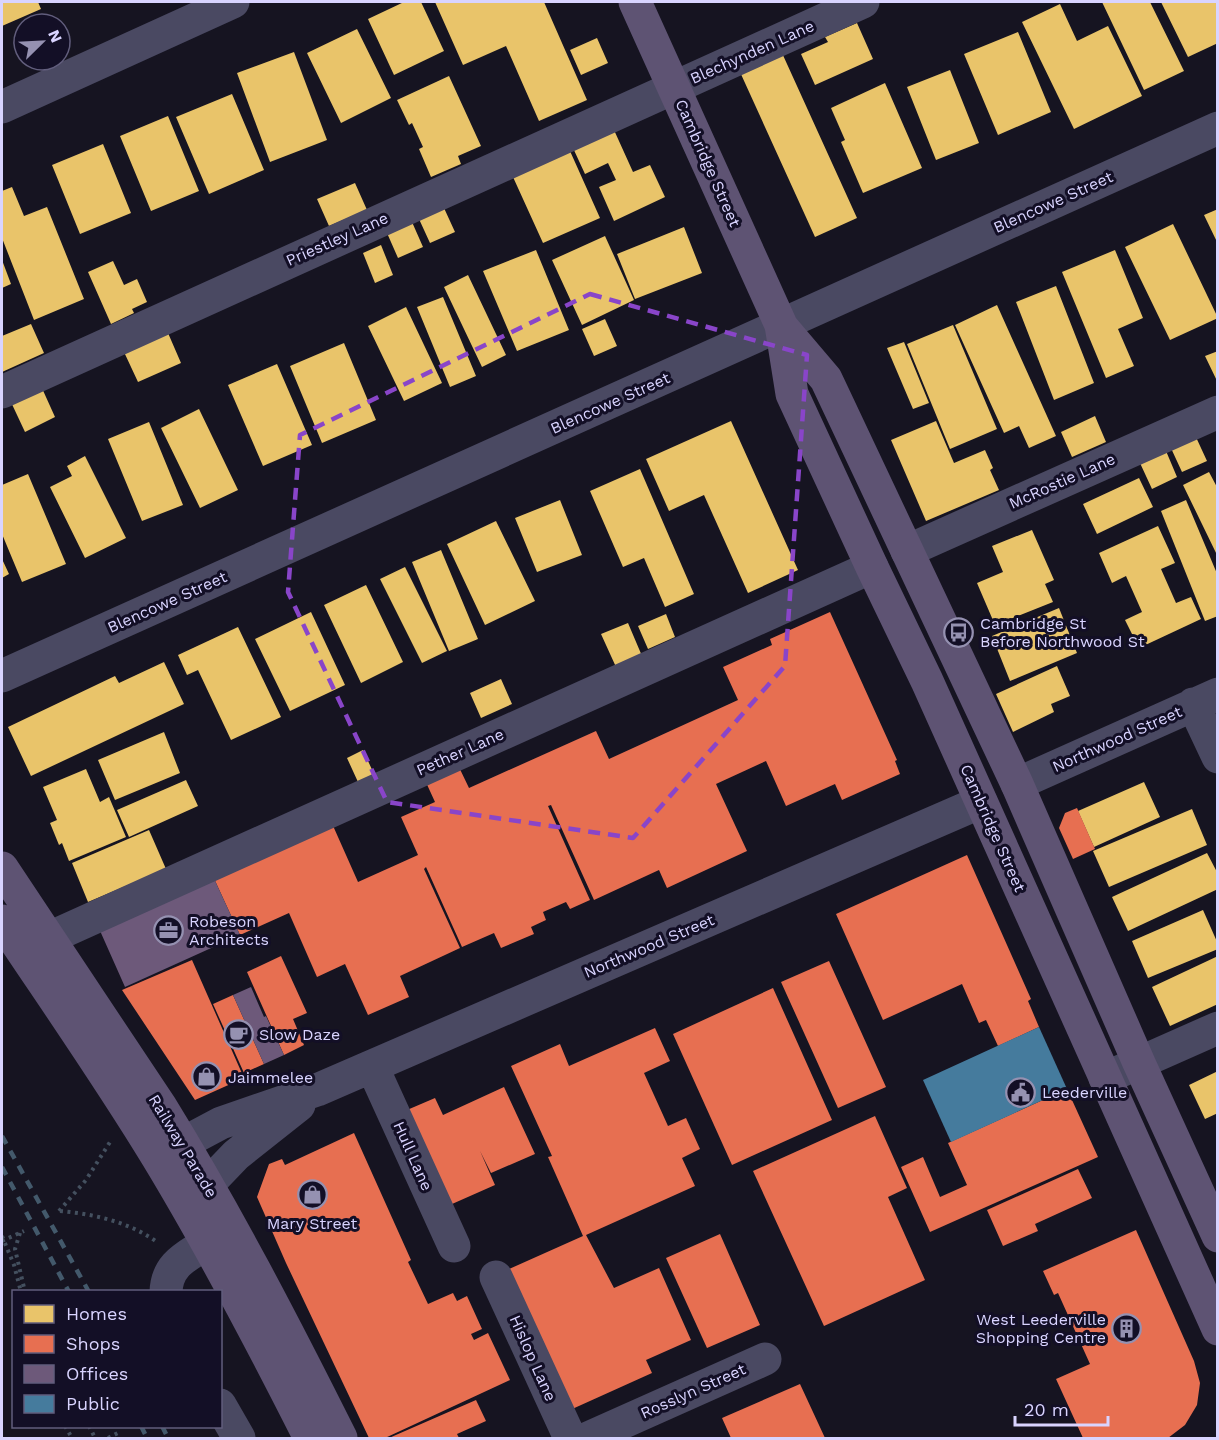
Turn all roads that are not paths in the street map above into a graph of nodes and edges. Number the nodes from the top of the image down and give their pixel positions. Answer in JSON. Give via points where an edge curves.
{"nodes":[{"id":1,"x":233,"y":2,"type":"edge"},
{"id":2,"x":635,"y":2,"type":"edge"},
{"id":3,"x":863,"y":2,"type":"edge"},
{"id":4,"x":673,"y":87,"type":"junction"},
{"id":5,"x":2,"y":107,"type":"edge"},
{"id":6,"x":1218,"y":128,"type":"edge"},
{"id":7,"x":781,"y":325,"type":"junction"},
{"id":8,"x":2,"y":392,"type":"edge"},
{"id":9,"x":1218,"y":412,"type":"edge"},
{"id":10,"x":907,"y":551,"type":"junction"},
{"id":11,"x":872,"y":567,"type":"junction"},
{"id":12,"x":2,"y":676,"type":"edge"},
{"id":13,"x":1205,"y":699,"type":"edge"},
{"id":14,"x":1218,"y":757,"type":"edge"},
{"id":15,"x":1017,"y":784,"type":"junction"},
{"id":16,"x":981,"y":802,"type":"junction"},
{"id":17,"x":2,"y":868,"type":"edge"},
{"id":18,"x":2,"y":921,"type":"edge"},
{"id":19,"x":49,"y":938,"type":"junction"},
{"id":20,"x":1047,"y":949,"type":"junction"},
{"id":21,"x":1218,"y":1028,"type":"edge"},
{"id":22,"x":1139,"y":1063,"type":"junction"},
{"id":23,"x":372,"y":1066,"type":"junction"},
{"id":24,"x":1105,"y":1078,"type":"junction"},
{"id":25,"x":317,"y":1090,"type":"junction"},
{"id":26,"x":170,"y":1150,"type":"junction"},
{"id":27,"x":197,"y":1196,"type":"junction"},
{"id":28,"x":1218,"y":1236,"type":"edge"},
{"id":29,"x":207,"y":1243,"type":"junction"},
{"id":30,"x":454,"y":1246,"type":"dead end"},
{"id":31,"x":496,"y":1276,"type":"dead end"},
{"id":32,"x":166,"y":1290,"type":"edge"},
{"id":33,"x":1218,"y":1329,"type":"edge"},
{"id":34,"x":765,"y":1359,"type":"dead end"},
{"id":35,"x":222,"y":1408,"type":"edge"},
{"id":36,"x":239,"y":1438,"type":"edge"},
{"id":37,"x":310,"y":1438,"type":"edge"},
{"id":38,"x":341,"y":1438,"type":"edge"},
{"id":39,"x":570,"y":1438,"type":"edge"},
{"id":40,"x":588,"y":1438,"type":"edge"}],
"edges":[{"from":1,"to":5,"type":"street"},
{"from":2,"to":4,"type":"main road","name":"Cambridge Street"},
{"from":3,"to":4,"type":"street","name":"Blechynden Lane"},
{"from":4,"to":7,"type":"main road","name":"Cambridge Street"},
{"from":4,"to":8,"type":"street","name":"Priestley Lane"},
{"from":6,"to":7,"type":"street","name":"Blencowe Street"},
{"from":7,"to":10,"type":"main road","name":"Cambridge Street","via":[[826,379]]},
{"from":7,"to":11,"type":"main road","name":"Cambridge Street","via":[[792,394]]},
{"from":7,"to":12,"type":"street","name":"Blencowe Street"},
{"from":9,"to":10,"type":"street","name":"McRostie Lane"},
{"from":10,"to":15,"type":"main road","name":"Cambridge Street"},
{"from":11,"to":16,"type":"main road","name":"Cambridge Street"},
{"from":11,"to":19,"type":"street","name":"Pether Lane"},
{"from":13,"to":14,"type":"street"},
{"from":13,"to":15,"type":"street","name":"Northwood Street"},
{"from":15,"to":20,"type":"main road","via":[[1010,790],[1004,815],[1032,879],[1045,923]]},
{"from":15,"to":22,"type":"main road","name":"Cambridge Street"},
{"from":16,"to":20,"type":"main road","name":"Cambridge Street"},
{"from":16,"to":23,"type":"street","name":"Northwood Street"},
{"from":17,"to":19,"type":"main road","name":"Railway Parade"},
{"from":18,"to":26,"type":"main road","name":"Railway Parade","via":[[124,1104]]},
{"from":19,"to":26,"type":"main road","name":"Railway Parade","via":[[161,1107]]},
{"from":20,"to":24,"type":"main road","name":"Cambridge Street"},
{"from":21,"to":22,"type":"street"},
{"from":22,"to":24,"type":"street"},
{"from":22,"to":28,"type":"main road","name":"Cambridge Street"},
{"from":23,"to":25,"type":"street","name":"Northwood Street"},
{"from":23,"to":30,"type":"street","name":"Hull Lane"},
{"from":24,"to":33,"type":"main road","name":"Cambridge Street"},
{"from":25,"to":26,"type":"street","name":"Northwood Street","via":[[221,1123]]},
{"from":25,"to":27,"type":"street","name":"Northwood Street","via":[[236,1155]]},
{"from":26,"to":27,"type":"main road","name":"Railway Parade"},
{"from":27,"to":29,"type":"main road","name":"Railway Parade"},
{"from":27,"to":38,"type":"main road","name":"Railway Parade","via":[[301,1359]]},
{"from":29,"to":32,"type":"street","via":[[175,1265]]},
{"from":29,"to":37,"type":"main road","name":"Railway Parade"},
{"from":31,"to":39,"type":"street","name":"Hislop Lane"},
{"from":34,"to":40,"type":"street","name":"Rosslyn Street"},
{"from":35,"to":36,"type":"street"}]}
